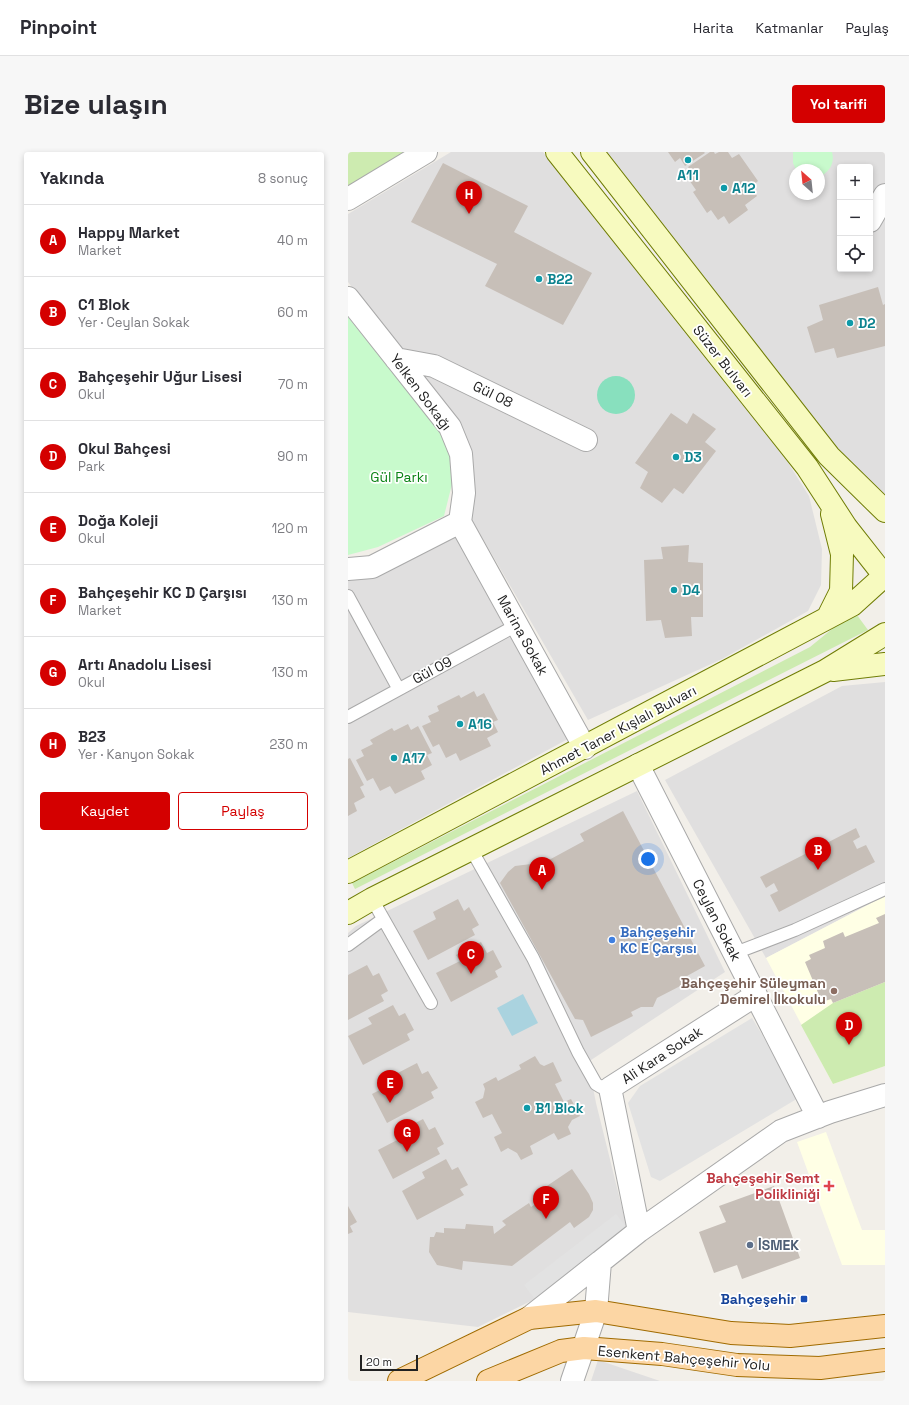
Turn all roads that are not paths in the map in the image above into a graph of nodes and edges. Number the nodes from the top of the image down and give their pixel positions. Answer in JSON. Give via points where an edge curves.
{"nodes":[{"id":1,"x":426,"y":152,"type":"edge"},
{"id":2,"x":557,"y":152,"type":"edge"},
{"id":3,"x":592,"y":152,"type":"edge"},
{"id":4,"x":885,"y":195,"type":"edge"},
{"id":5,"x":348,"y":199,"type":"edge"},
{"id":6,"x":873,"y":216,"type":"edge"},
{"id":7,"x":348,"y":298,"type":"edge"},
{"id":8,"x":396,"y":359,"type":"junction"},
{"id":9,"x":586,"y":440,"type":"dead end"},
{"id":10,"x":829,"y":502,"type":"junction"},
{"id":11,"x":882,"y":505,"type":"edge"},
{"id":12,"x":460,"y":522,"type":"junction"},
{"id":13,"x":348,"y":569,"type":"edge"},
{"id":14,"x":884,"y":579,"type":"edge"},
{"id":15,"x":348,"y":596,"type":"edge"},
{"id":16,"x":828,"y":617,"type":"junction"},
{"id":17,"x":517,"y":625,"type":"junction"},
{"id":18,"x":885,"y":634,"type":"edge"},
{"id":19,"x":885,"y":664,"type":"edge"},
{"id":20,"x":825,"y":670,"type":"junction"},
{"id":21,"x":398,"y":688,"type":"junction"},
{"id":22,"x":348,"y":717,"type":"edge"},
{"id":23,"x":585,"y":748,"type":"junction"},
{"id":24,"x":638,"y":765,"type":"junction"},
{"id":25,"x":472,"y":849,"type":"junction"},
{"id":26,"x":348,"y":872,"type":"edge"},
{"id":27,"x":885,"y":889,"type":"edge"},
{"id":28,"x":372,"y":899,"type":"junction"},
{"id":29,"x":348,"y":913,"type":"edge"},
{"id":30,"x":382,"y":920,"type":"junction"},
{"id":31,"x":348,"y":945,"type":"edge"},
{"id":32,"x":735,"y":954,"type":"junction"},
{"id":33,"x":756,"y":995,"type":"junction"},
{"id":34,"x":430,"y":1003,"type":"dead end"},
{"id":35,"x":610,"y":1088,"type":"junction"},
{"id":36,"x":885,"y":1096,"type":"edge"},
{"id":37,"x":818,"y":1117,"type":"junction"},
{"id":38,"x":639,"y":1231,"type":"junction"},
{"id":39,"x":600,"y":1262,"type":"junction"},
{"id":40,"x":528,"y":1318,"type":"junction"},
{"id":41,"x":885,"y":1326,"type":"edge"},
{"id":42,"x":590,"y":1329,"type":"junction"},
{"id":43,"x":885,"y":1360,"type":"edge"},
{"id":44,"x":399,"y":1381,"type":"edge"},
{"id":45,"x":488,"y":1381,"type":"edge"},
{"id":46,"x":572,"y":1381,"type":"edge"}],
"edges":[{"from":1,"to":5,"type":"street"},
{"from":2,"to":10,"type":"main road","name":"Süzer Bulvarı","via":[[807,467]]},
{"from":3,"to":11,"type":"main road","name":"Süzer Bulvarı","via":[[829,456]]},
{"from":4,"to":6,"type":"street"},
{"from":7,"to":8,"type":"street","name":"Yelken Sokağı"},
{"from":8,"to":9,"type":"street","name":"Gül 08","via":[[434,366]]},
{"from":8,"to":12,"type":"street","name":"Yelken Sokağı","via":[[450,427],[461,454],[464,494]]},
{"from":10,"to":14,"type":"main road","name":"Süzer Bulvarı"},
{"from":10,"to":16,"type":"main road","via":[[842,554],[841,591]]},
{"from":12,"to":13,"type":"street","via":[[372,567]]},
{"from":12,"to":17,"type":"street","name":"Marina Sokak"},
{"from":14,"to":16,"type":"main road","name":"Ahmet Taner Kışlalı Bulvarı","via":[[852,605]]},
{"from":15,"to":21,"type":"lane"},
{"from":16,"to":23,"type":"main road","name":"Ahmet Taner Kışlalı Bulvarı"},
{"from":17,"to":21,"type":"lane","name":"Gül 09"},
{"from":17,"to":23,"type":"street","name":"Marina Sokak"},
{"from":18,"to":20,"type":"main road"},
{"from":19,"to":20,"type":"main road"},
{"from":20,"to":24,"type":"main road"},
{"from":21,"to":22,"type":"lane","name":"Gül 09"},
{"from":23,"to":26,"type":"main road","name":"Ahmet Taner Kışlalı Bulvarı"},
{"from":24,"to":25,"type":"main road"},
{"from":24,"to":32,"type":"street","name":"Ceylan Sokak"},
{"from":25,"to":28,"type":"main road"},
{"from":25,"to":35,"type":"lane","via":[[533,958],[596,1084]]},
{"from":27,"to":32,"type":"lane"},
{"from":28,"to":29,"type":"main road"},
{"from":28,"to":30,"type":"lane"},
{"from":30,"to":31,"type":"lane"},
{"from":30,"to":34,"type":"lane"},
{"from":32,"to":33,"type":"street","name":"Ceylan Sokak"},
{"from":33,"to":35,"type":"street","name":"Ali Kara Sokak"},
{"from":33,"to":37,"type":"street","name":"Ceylan Sokak"},
{"from":35,"to":38,"type":"street","name":"Ali Kara Sokak"},
{"from":36,"to":37,"type":"street"},
{"from":37,"to":38,"type":"street","via":[[781,1131]]},
{"from":38,"to":39,"type":"street"},
{"from":39,"to":40,"type":"street"},
{"from":39,"to":42,"type":"street"},
{"from":40,"to":42,"type":"main road","name":"Esenkent Bahçeşehir Yolu"},
{"from":40,"to":44,"type":"main road","name":"Esenkent Bahçeşehir Yolu"},
{"from":41,"to":42,"type":"main road","name":"Esenkent Bahçeşehir Yolu","via":[[790,1336]]},
{"from":42,"to":43,"type":"main road","name":"Esenkent Bahçeşehir Yolu","via":[[662,1354],[752,1366],[820,1368]]},
{"from":42,"to":45,"type":"main road","name":"Esenkent Bahçeşehir Yolu","via":[[561,1351]]},
{"from":42,"to":46,"type":"street"}]}
